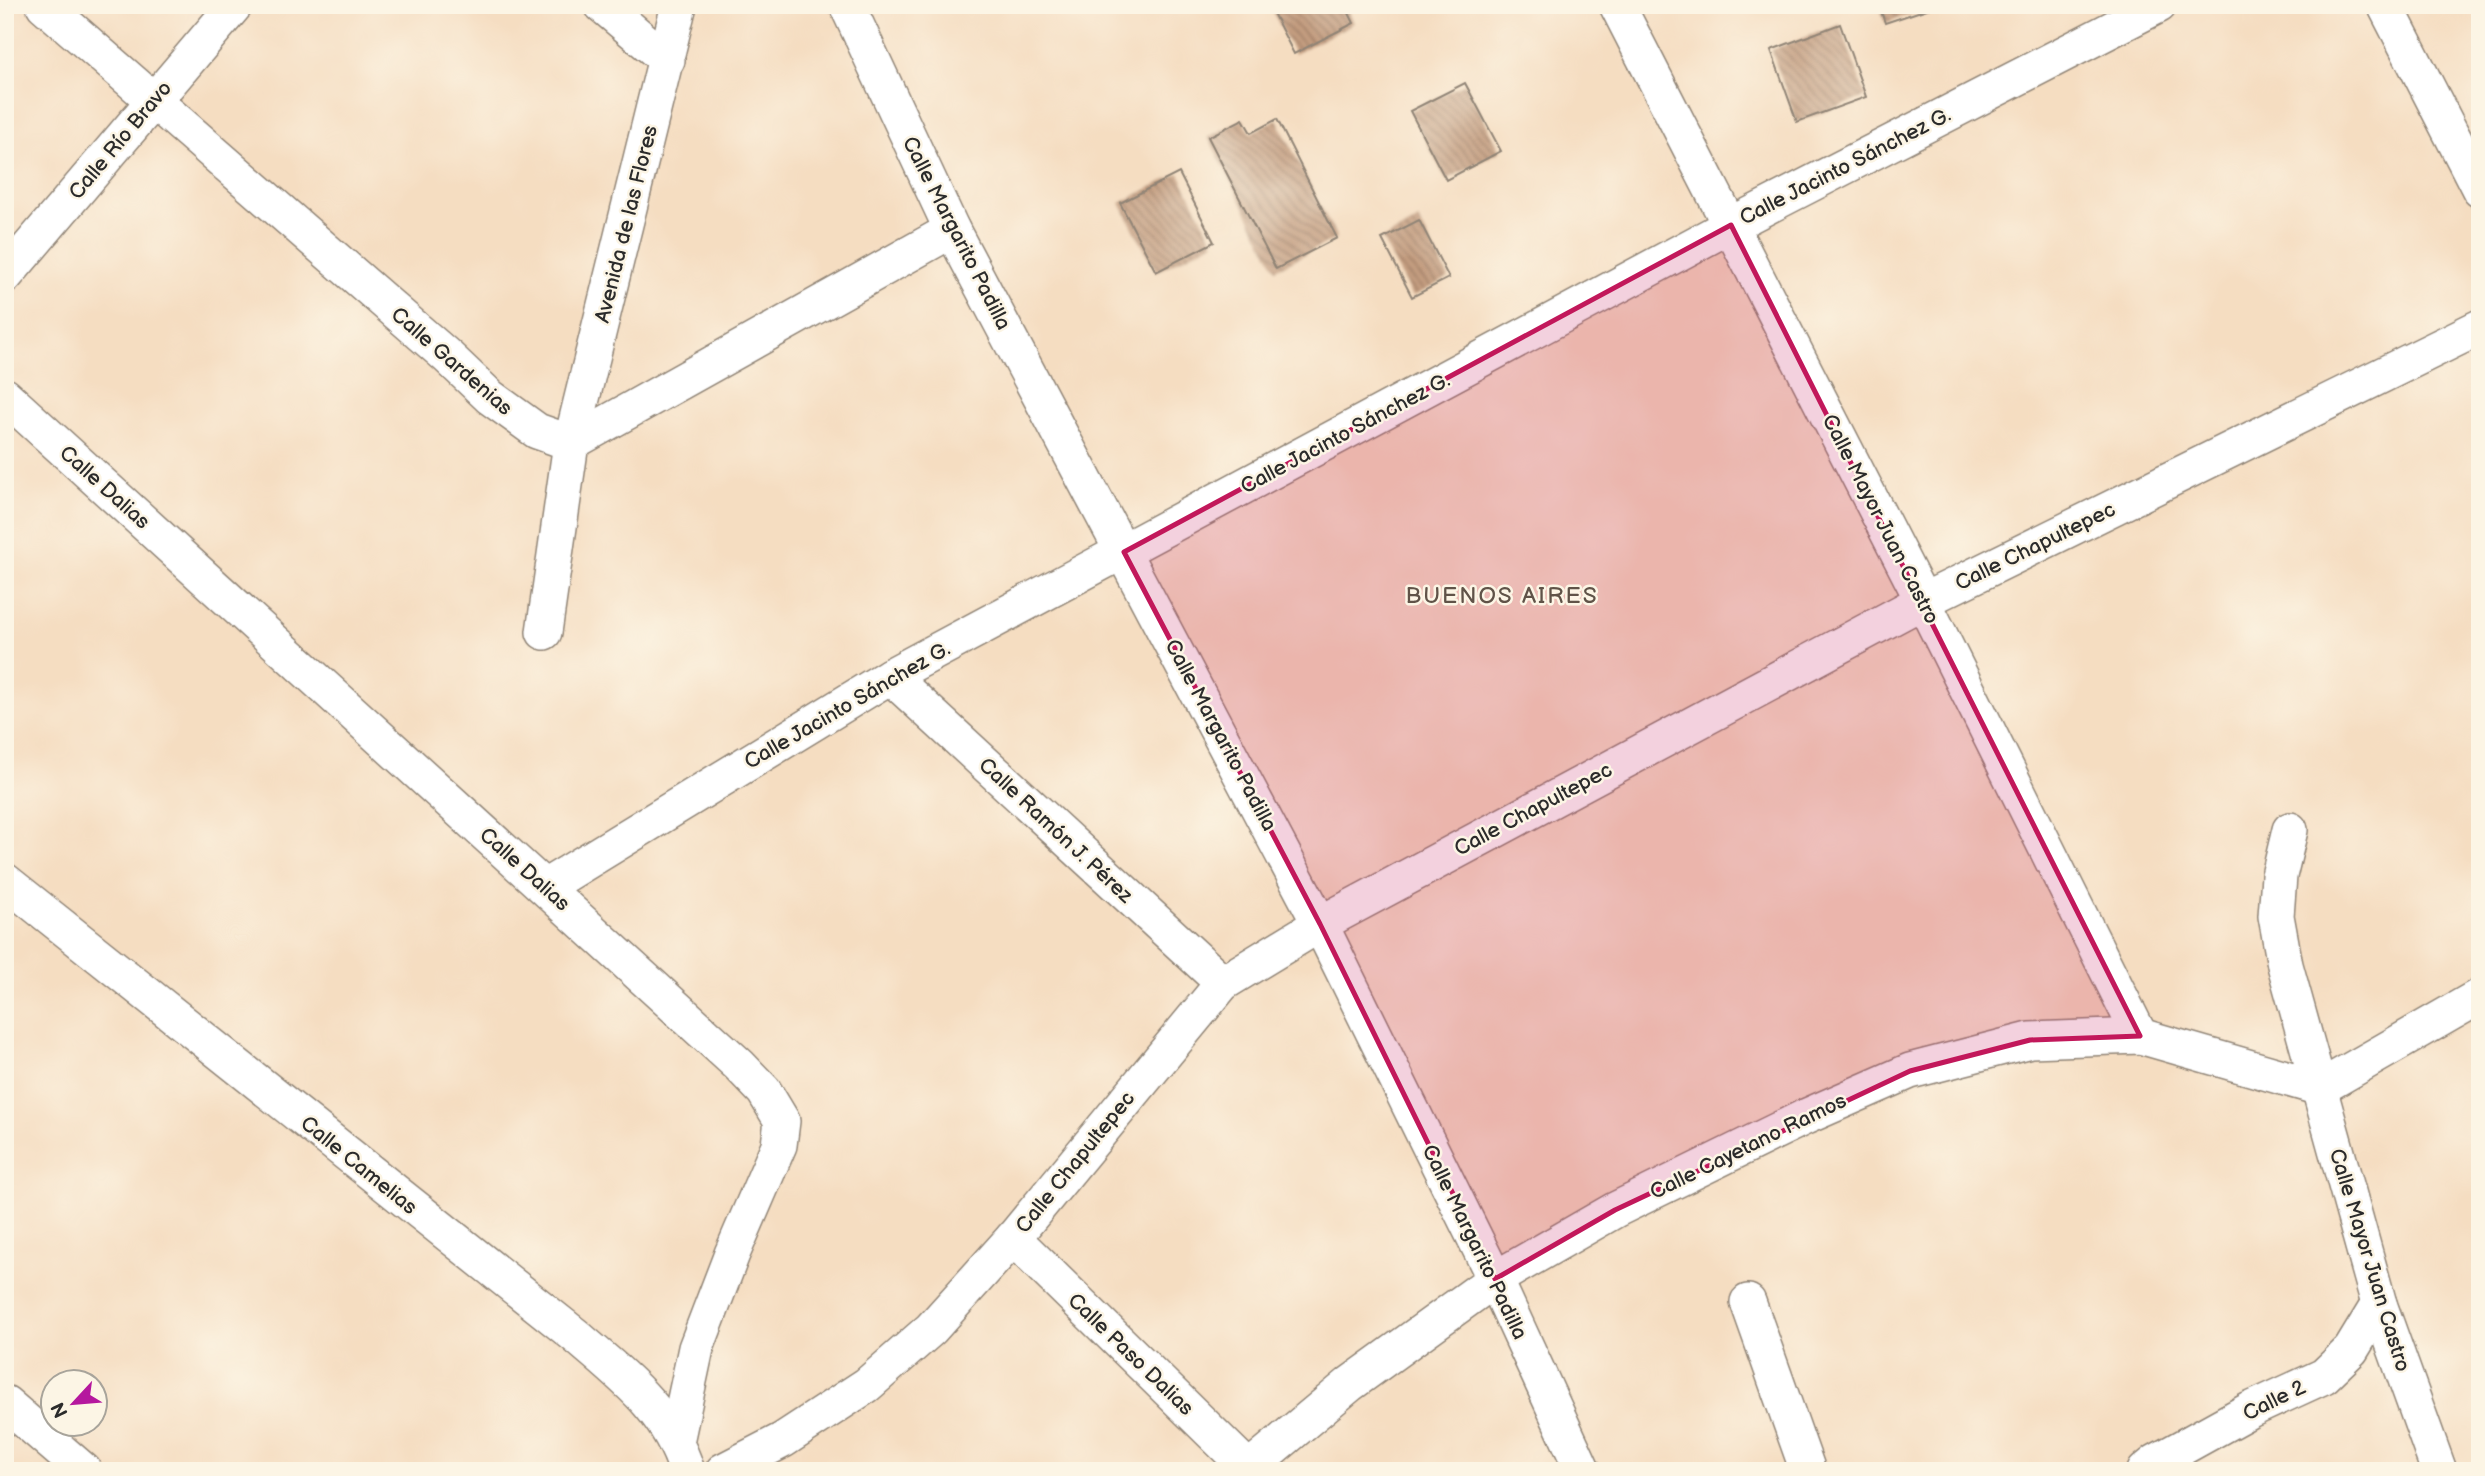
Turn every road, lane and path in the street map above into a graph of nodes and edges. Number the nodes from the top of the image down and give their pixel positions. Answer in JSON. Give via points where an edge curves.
{"nodes":[{"id":1,"x":44,"y":5,"type":"edge"},
{"id":2,"x":235,"y":5,"type":"edge"},
{"id":3,"x":602,"y":5,"type":"edge"},
{"id":4,"x":679,"y":5,"type":"edge"},
{"id":5,"x":847,"y":5,"type":"edge"},
{"id":6,"x":1617,"y":5,"type":"edge"},
{"id":7,"x":2159,"y":5,"type":"edge"},
{"id":8,"x":2385,"y":5,"type":"edge"},
{"id":9,"x":667,"y":60,"type":"junction"},
{"id":10,"x":154,"y":100,"type":"junction"},
{"id":11,"x":2480,"y":190,"type":"edge"},
{"id":12,"x":1731,"y":225,"type":"junction"},
{"id":13,"x":953,"y":230,"type":"junction"},
{"id":14,"x":5,"y":276,"type":"edge"},
{"id":15,"x":2480,"y":327,"type":"edge"},
{"id":16,"x":5,"y":397,"type":"edge"},
{"id":17,"x":571,"y":443,"type":"junction"},
{"id":18,"x":1124,"y":552,"type":"junction"},
{"id":19,"x":1923,"y":601,"type":"junction"},
{"id":20,"x":544,"y":632,"type":"dead end"},
{"id":21,"x":890,"y":676,"type":"junction"},
{"id":22,"x":2290,"y":830,"type":"dead end"},
{"id":23,"x":5,"y":881,"type":"edge"},
{"id":24,"x":545,"y":887,"type":"junction"},
{"id":25,"x":1320,"y":923,"type":"junction"},
{"id":26,"x":1223,"y":983,"type":"junction"},
{"id":27,"x":2480,"y":996,"type":"edge"},
{"id":28,"x":2140,"y":1036,"type":"junction"},
{"id":29,"x":2320,"y":1088,"type":"junction"},
{"id":30,"x":1013,"y":1238,"type":"junction"},
{"id":31,"x":1495,"y":1279,"type":"junction"},
{"id":32,"x":1748,"y":1303,"type":"dead end"},
{"id":33,"x":2379,"y":1304,"type":"junction"},
{"id":34,"x":5,"y":1403,"type":"edge"},
{"id":35,"x":681,"y":1457,"type":"edge"},
{"id":36,"x":1248,"y":1470,"type":"edge"},
{"id":37,"x":83,"y":1471,"type":"edge"},
{"id":38,"x":723,"y":1471,"type":"edge"},
{"id":39,"x":1583,"y":1471,"type":"edge"},
{"id":40,"x":1808,"y":1471,"type":"edge"},
{"id":41,"x":2145,"y":1471,"type":"edge"},
{"id":42,"x":2439,"y":1471,"type":"edge"}],
"edges":[{"from":1,"to":10,"type":"street","name":"Calle Gardenias"},
{"from":2,"to":10,"type":"street","name":"Calle Río Bravo"},
{"from":3,"to":9,"type":"street"},
{"from":4,"to":9,"type":"street","name":"Avenida de las Flores"},
{"from":5,"to":13,"type":"street","name":"Calle Margarito Padilla"},
{"from":6,"to":12,"type":"street","name":"Calle Mayor Juan Castro"},
{"from":7,"to":12,"type":"street","name":"Calle Jacinto Sánchez G."},
{"from":8,"to":11,"type":"street"},
{"from":9,"to":17,"type":"street","name":"Avenida de las Flores"},
{"from":10,"to":14,"type":"street","name":"Calle Río Bravo"},
{"from":10,"to":17,"type":"street","name":"Calle Gardenias","via":[[490,397],[537,431]]},
{"from":12,"to":18,"type":"street","name":"Calle Jacinto Sánchez G."},
{"from":12,"to":19,"type":"street","name":"Calle Mayor Juan Castro"},
{"from":13,"to":17,"type":"street"},
{"from":13,"to":18,"type":"street","name":"Calle Margarito Padilla"},
{"from":15,"to":19,"type":"street","name":"Calle Chapultepec"},
{"from":16,"to":24,"type":"street","name":"Calle Dalias"},
{"from":17,"to":20,"type":"street","name":"Avenida de las Flores"},
{"from":18,"to":21,"type":"street","name":"Calle Jacinto Sánchez G."},
{"from":18,"to":25,"type":"street","name":"Calle Margarito Padilla"},
{"from":19,"to":25,"type":"street","name":"Calle Chapultepec"},
{"from":19,"to":28,"type":"street","name":"Calle Mayor Juan Castro"},
{"from":21,"to":24,"type":"street","name":"Calle Jacinto Sánchez G."},
{"from":21,"to":26,"type":"street","name":"Calle Ramón J. Pérez"},
{"from":22,"to":29,"type":"street","name":"Calle Mayor Juan Castro","via":[[2276,916]]},
{"from":23,"to":35,"type":"street","name":"Calle Camelias","via":[[576,1336],[648,1399]]},
{"from":24,"to":35,"type":"street","name":"Calle Dalias","via":[[739,1065],[764,1090],[782,1121],[779,1145],[696,1348]]},
{"from":25,"to":26,"type":"street","name":"Calle Chapultepec"},
{"from":25,"to":31,"type":"street","name":"Calle Margarito Padilla"},
{"from":26,"to":30,"type":"street","name":"Calle Chapultepec"},
{"from":27,"to":29,"type":"street"},
{"from":28,"to":29,"type":"street","name":"Calle Cayetano Ramos"},
{"from":28,"to":31,"type":"street","name":"Calle Cayetano Ramos","via":[[2030,1040],[1910,1071],[1615,1210]]},
{"from":29,"to":33,"type":"street","name":"Calle Mayor Juan Castro"},
{"from":30,"to":36,"type":"street","name":"Calle Paso Dalias"},
{"from":30,"to":38,"type":"street","name":"Calle Chapultepec","via":[[931,1329],[867,1385],[783,1440]]},
{"from":31,"to":36,"type":"street","name":"Calle Cayetano Ramos","via":[[1350,1384]]},
{"from":31,"to":39,"type":"street","name":"Calle Margarito Padilla"},
{"from":32,"to":40,"type":"street"},
{"from":33,"to":41,"type":"street","name":"Calle 2","via":[[2351,1350],[2325,1376],[2250,1410]]},
{"from":33,"to":42,"type":"street","name":"Calle Mayor Juan Castro"},
{"from":34,"to":37,"type":"street"}]}
